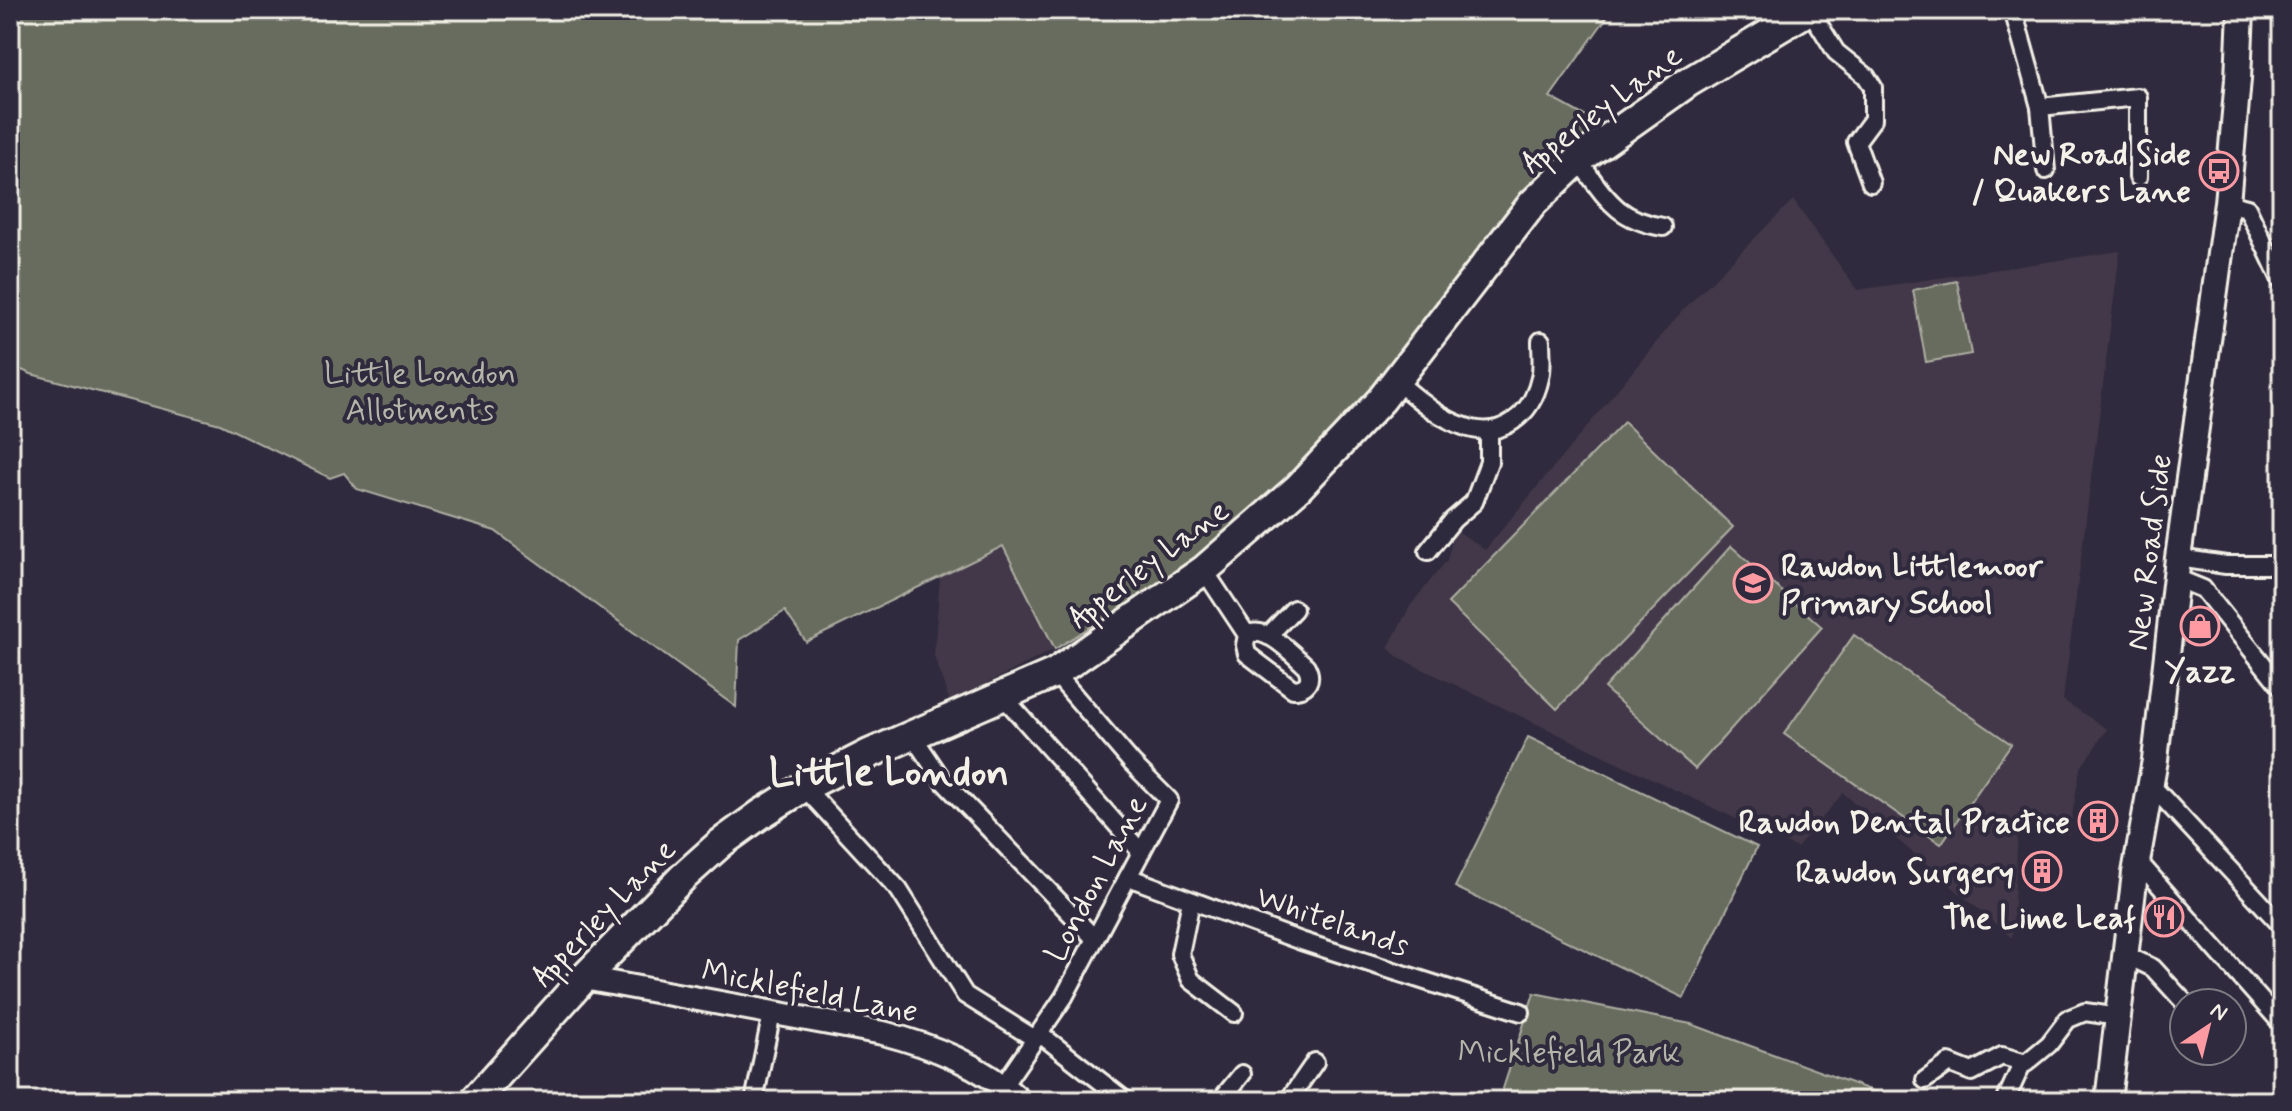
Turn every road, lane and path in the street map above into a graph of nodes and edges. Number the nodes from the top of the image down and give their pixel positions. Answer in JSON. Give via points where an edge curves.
{"nodes":[{"id":1,"x":1810,"y":10,"type":"edge"},
{"id":2,"x":2013,"y":10,"type":"edge"},
{"id":3,"x":2241,"y":10,"type":"edge"},
{"id":4,"x":2040,"y":107,"type":"junction"},
{"id":5,"x":1578,"y":160,"type":"junction"},
{"id":6,"x":2046,"y":170,"type":"dead end"},
{"id":7,"x":2138,"y":177,"type":"dead end"},
{"id":8,"x":1871,"y":183,"type":"dead end"},
{"id":9,"x":2227,"y":203,"type":"junction"},
{"id":10,"x":1663,"y":227,"type":"dead end"},
{"id":11,"x":2282,"y":282,"type":"edge"},
{"id":12,"x":1541,"y":341,"type":"dead end"},
{"id":13,"x":1396,"y":381,"type":"junction"},
{"id":14,"x":1489,"y":432,"type":"junction"},
{"id":15,"x":1428,"y":551,"type":"dead end"},
{"id":16,"x":2282,"y":565,"type":"edge"},
{"id":17,"x":2177,"y":568,"type":"junction"},
{"id":18,"x":1204,"y":570,"type":"junction"},
{"id":19,"x":1294,"y":609,"type":"dead end"},
{"id":20,"x":1247,"y":635,"type":"junction"},
{"id":21,"x":1268,"y":636,"type":"junction"},
{"id":22,"x":1055,"y":673,"type":"junction"},
{"id":23,"x":2282,"y":688,"type":"edge"},
{"id":24,"x":1002,"y":695,"type":"junction"},
{"id":25,"x":912,"y":735,"type":"junction"},
{"id":26,"x":2151,"y":785,"type":"junction"},
{"id":27,"x":804,"y":787,"type":"junction"},
{"id":28,"x":1141,"y":852,"type":"junction"},
{"id":29,"x":2137,"y":860,"type":"junction"},
{"id":30,"x":1128,"y":877,"type":"junction"},
{"id":31,"x":1191,"y":901,"type":"junction"},
{"id":32,"x":2282,"y":926,"type":"edge"},
{"id":33,"x":1095,"y":939,"type":"junction"},
{"id":34,"x":2126,"y":955,"type":"junction"},
{"id":35,"x":584,"y":978,"type":"junction"},
{"id":36,"x":620,"y":986,"type":"junction"},
{"id":37,"x":2170,"y":987,"type":"edge"},
{"id":38,"x":560,"y":1005,"type":"junction"},
{"id":39,"x":1521,"y":1012,"type":"dead end"},
{"id":40,"x":772,"y":1013,"type":"junction"},
{"id":41,"x":1234,"y":1013,"type":"dead end"},
{"id":42,"x":2119,"y":1017,"type":"junction"},
{"id":43,"x":2282,"y":1024,"type":"edge"},
{"id":44,"x":1037,"y":1036,"type":"junction"},
{"id":45,"x":1315,"y":1062,"type":"dead end"},
{"id":46,"x":2023,"y":1062,"type":"junction"},
{"id":47,"x":1242,"y":1074,"type":"dead end"},
{"id":48,"x":1925,"y":1080,"type":"dead end"},
{"id":49,"x":1003,"y":1086,"type":"junction"},
{"id":50,"x":2007,"y":1097,"type":"dead end"},
{"id":51,"x":474,"y":1101,"type":"edge"},
{"id":52,"x":754,"y":1101,"type":"edge"},
{"id":53,"x":1020,"y":1101,"type":"edge"},
{"id":54,"x":1126,"y":1101,"type":"edge"},
{"id":55,"x":1220,"y":1101,"type":"edge"},
{"id":56,"x":1288,"y":1101,"type":"edge"},
{"id":57,"x":2108,"y":1101,"type":"edge"}],
"edges":[{"from":1,"to":5,"type":"highway","name":"Apperley Lane","via":[[1687,83]]},
{"from":1,"to":8,"type":"street","via":[[1836,52],[1873,87],[1873,119],[1856,142]]},
{"from":2,"to":4,"type":"street"},
{"from":3,"to":9,"type":"main road","name":"New Road Side"},
{"from":4,"to":6,"type":"street"},
{"from":4,"to":7,"type":"street","via":[[2138,97]]},
{"from":5,"to":10,"type":"street","via":[[1624,215]]},
{"from":5,"to":13,"type":"highway","name":"Apperley Lane","via":[[1533,203]]},
{"from":9,"to":11,"type":"street","via":[[2247,208]]},
{"from":9,"to":17,"type":"main road","name":"New Road Side"},
{"from":12,"to":14,"type":"street","via":[[1541,377],[1534,397],[1510,425]]},
{"from":13,"to":14,"type":"street","via":[[1437,414]]},
{"from":13,"to":18,"type":"highway","name":"Apperley Lane","via":[[1298,488]]},
{"from":14,"to":15,"type":"street","via":[[1489,462],[1474,502]]},
{"from":16,"to":17,"type":"street"},
{"from":17,"to":23,"type":"street","via":[[2203,589]]},
{"from":17,"to":26,"type":"main road","name":"New Road Side"},
{"from":18,"to":20,"type":"street"},
{"from":18,"to":22,"type":"highway","name":"Apperley Lane"},
{"from":19,"to":21,"type":"street"},
{"from":20,"to":21,"type":"street","via":[[1257,631]]},
{"from":20,"to":21,"type":"street","via":[[1247,654],[1293,689],[1304,688],[1310,679],[1306,666]]},
{"from":22,"to":24,"type":"highway","name":"Apperley Lane"},
{"from":22,"to":28,"type":"street","name":"London Lane","via":[[1169,800]]},
{"from":24,"to":25,"type":"highway","name":"Apperley Lane"},
{"from":24,"to":28,"type":"street"},
{"from":25,"to":27,"type":"highway","name":"Apperley Lane"},
{"from":25,"to":33,"type":"street","via":[[944,782]]},
{"from":26,"to":29,"type":"main road","name":"New Road Side"},
{"from":26,"to":32,"type":"street"},
{"from":27,"to":35,"type":"highway","name":"Apperley Lane","via":[[721,843]]},
{"from":27,"to":44,"type":"street","via":[[899,890],[965,995]]},
{"from":28,"to":30,"type":"street","name":"London Lane"},
{"from":29,"to":34,"type":"main road","name":"New Road Side"},
{"from":29,"to":43,"type":"street"},
{"from":30,"to":31,"type":"street","name":"Whitelands"},
{"from":30,"to":33,"type":"street","name":"London Lane"},
{"from":31,"to":39,"type":"street","name":"Whitelands"},
{"from":31,"to":41,"type":"street","via":[[1180,954],[1191,980]]},
{"from":33,"to":44,"type":"street","name":"London Lane"},
{"from":34,"to":37,"type":"street","via":[[2153,968]]},
{"from":34,"to":42,"type":"main road","name":"New Road Side"},
{"from":35,"to":36,"type":"main road","name":"Micklefield Lane"},
{"from":35,"to":38,"type":"highway","name":"Apperley Lane"},
{"from":36,"to":38,"type":"main road","name":"Micklefield Lane"},
{"from":36,"to":40,"type":"main road","name":"Micklefield Lane"},
{"from":38,"to":51,"type":"highway","name":"Apperley Lane"},
{"from":40,"to":49,"type":"main road","name":"Micklefield Lane","via":[[919,1043]]},
{"from":40,"to":52,"type":"street"},
{"from":42,"to":46,"type":"street","via":[[2085,1012],[2068,1019],[2049,1044]]},
{"from":42,"to":57,"type":"main road","name":"New Road Side"},
{"from":44,"to":49,"type":"street","name":"London Lane"},
{"from":44,"to":54,"type":"street"},
{"from":45,"to":56,"type":"street"},
{"from":46,"to":48,"type":"street","via":[[2002,1056],[1972,1072],[1949,1063]]},
{"from":46,"to":50,"type":"street"},
{"from":47,"to":55,"type":"street"},
{"from":49,"to":53,"type":"main road","name":"Micklefield Lane"}]}
